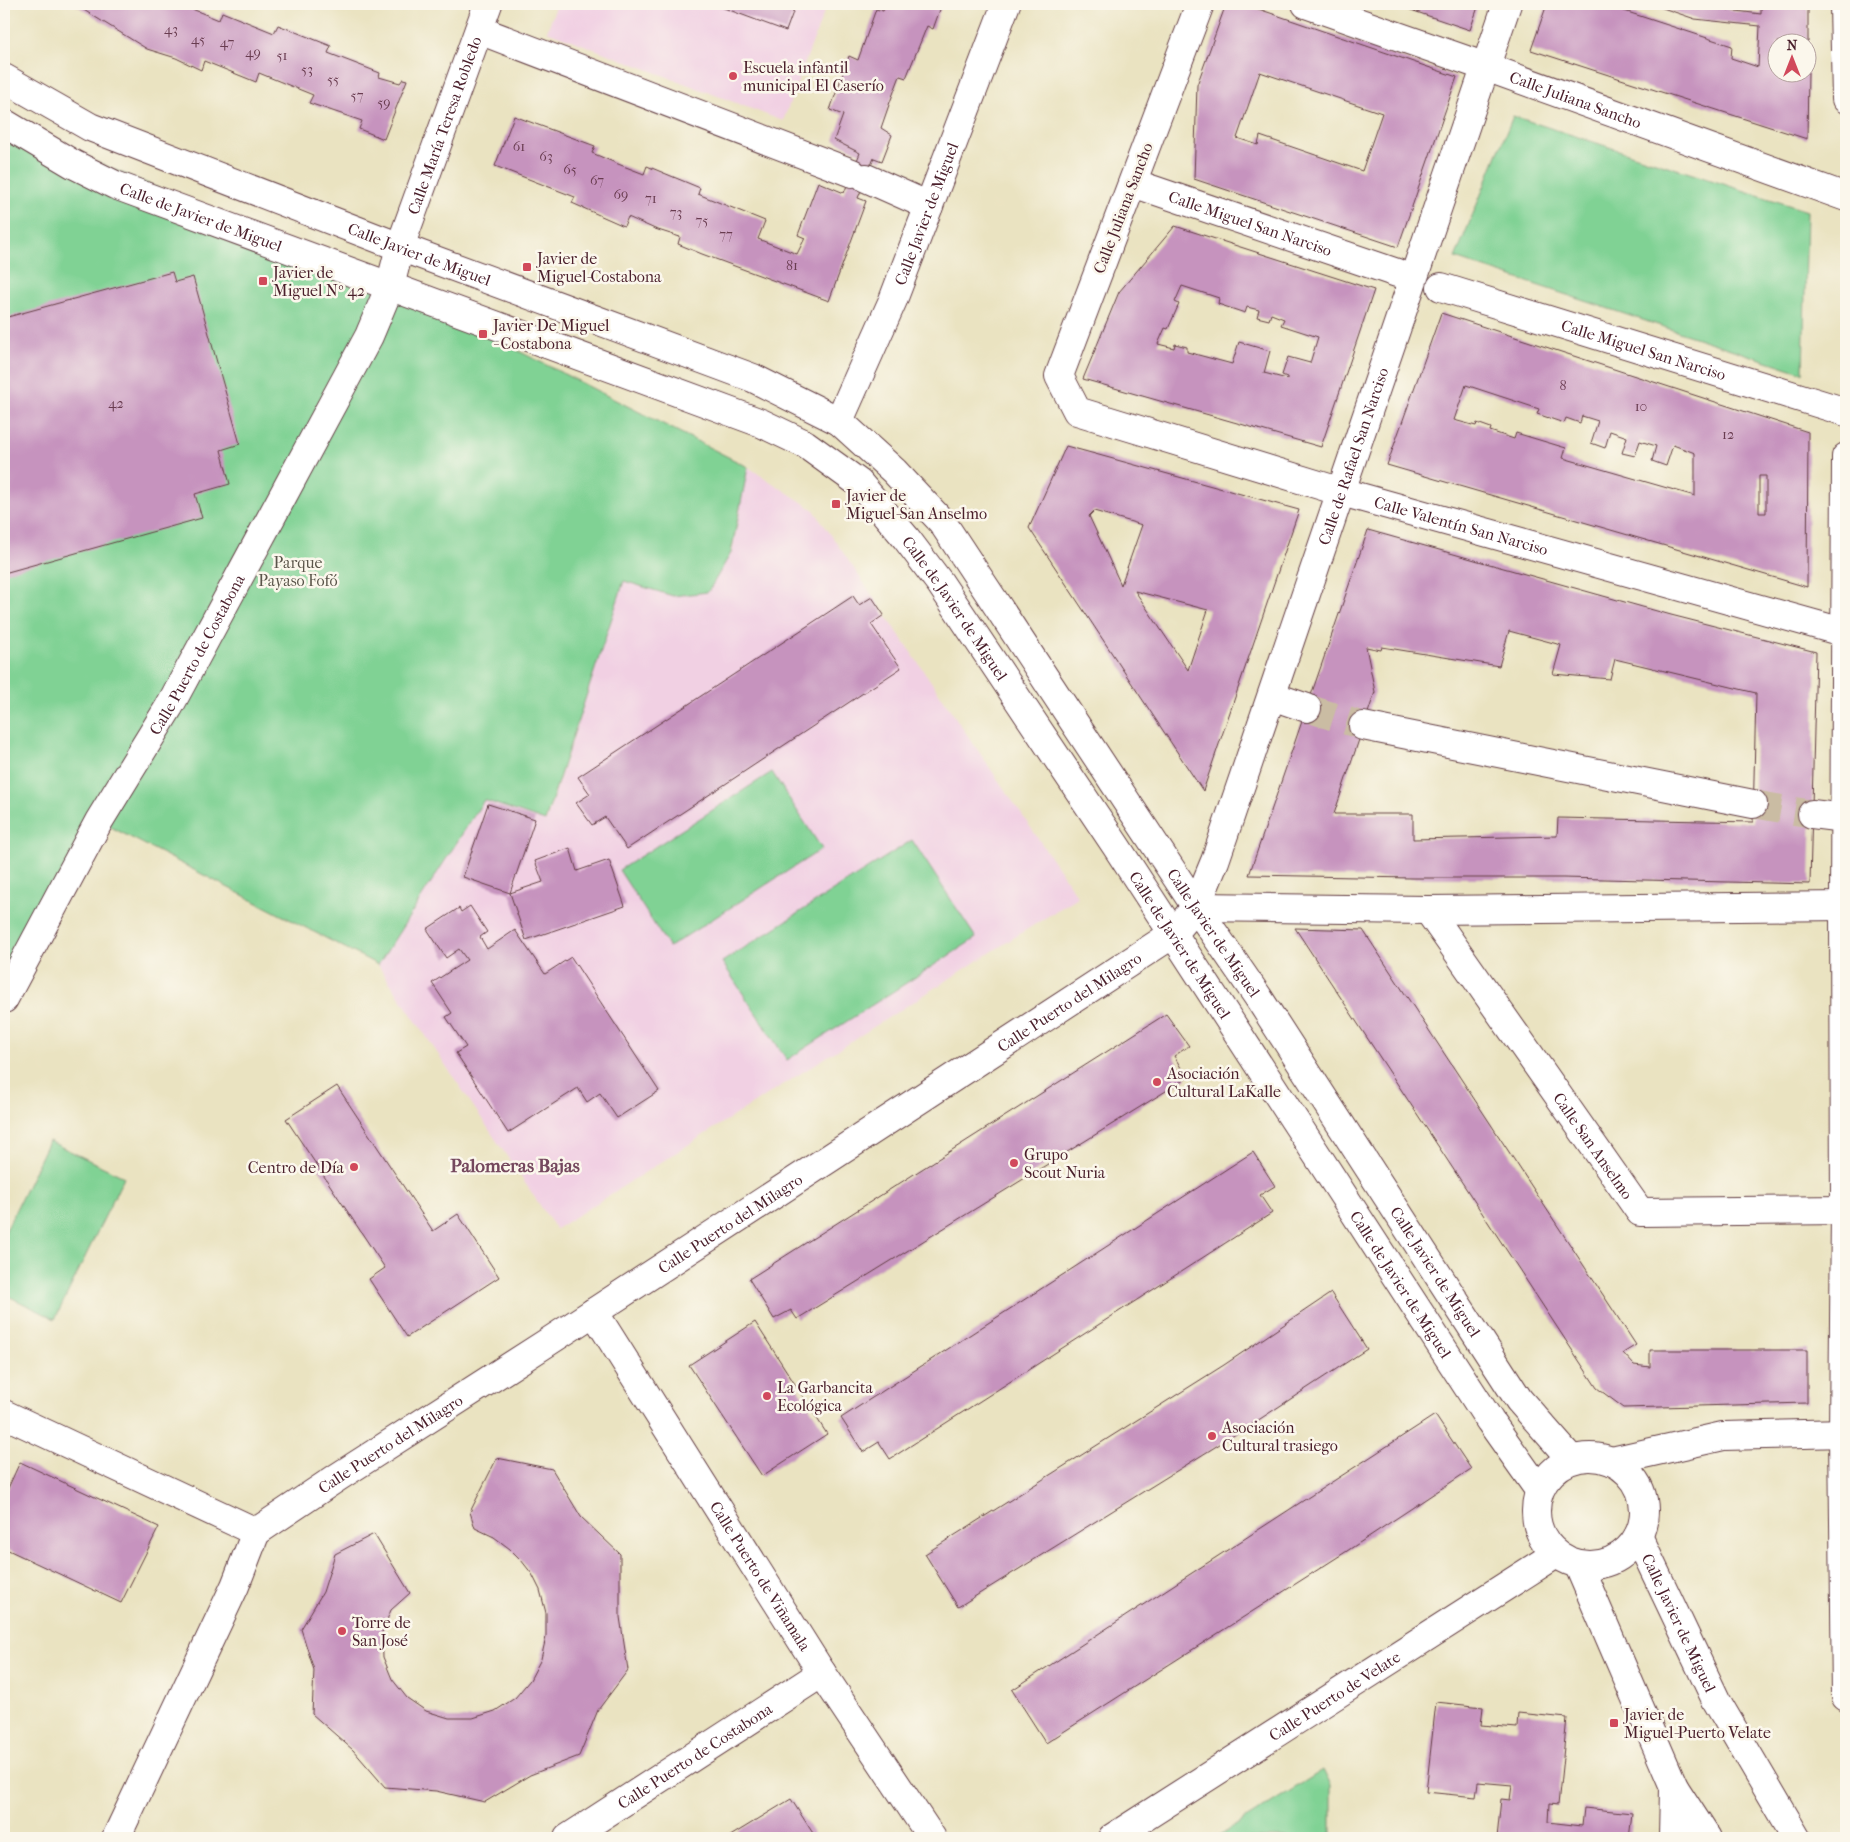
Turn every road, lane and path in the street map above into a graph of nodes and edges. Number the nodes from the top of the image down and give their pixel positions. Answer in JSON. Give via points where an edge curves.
{"nodes":[{"id":1,"x":488,"y":4,"type":"edge"},
{"id":2,"x":1006,"y":4,"type":"edge"},
{"id":3,"x":1200,"y":4,"type":"edge"},
{"id":4,"x":1306,"y":4,"type":"edge"},
{"id":5,"x":1507,"y":4,"type":"edge"},
{"id":6,"x":1844,"y":4,"type":"edge"},
{"id":7,"x":479,"y":30,"type":"junction"},
{"id":8,"x":1486,"y":67,"type":"junction"},
{"id":9,"x":4,"y":78,"type":"edge"},
{"id":10,"x":1846,"y":100,"type":"edge"},
{"id":11,"x":4,"y":123,"type":"edge"},
{"id":12,"x":1133,"y":183,"type":"junction"},
{"id":13,"x":1846,"y":197,"type":"edge"},
{"id":14,"x":929,"y":206,"type":"junction"},
{"id":15,"x":400,"y":248,"type":"junction"},
{"id":16,"x":1397,"y":273,"type":"dead end"},
{"id":17,"x":390,"y":286,"type":"junction"},
{"id":18,"x":1441,"y":287,"type":"dead end"},
{"id":19,"x":1077,"y":411,"type":"joint"},
{"id":20,"x":1846,"y":412,"type":"edge"},
{"id":21,"x":839,"y":421,"type":"junction"},
{"id":22,"x":1846,"y":457,"type":"edge"},
{"id":23,"x":1342,"y":492,"type":"junction"},
{"id":24,"x":1846,"y":633,"type":"edge"},
{"id":25,"x":1272,"y":696,"type":"junction"},
{"id":26,"x":1307,"y":708,"type":"tunnel mouth"},
{"id":27,"x":1364,"y":726,"type":"tunnel mouth"},
{"id":28,"x":1753,"y":804,"type":"tunnel mouth"},
{"id":29,"x":1812,"y":814,"type":"tunnel mouth"},
{"id":30,"x":1844,"y":818,"type":"junction"},
{"id":31,"x":1845,"y":906,"type":"edge"},
{"id":32,"x":1196,"y":907,"type":"junction"},
{"id":33,"x":1428,"y":910,"type":"junction"},
{"id":34,"x":1173,"y":934,"type":"junction"},
{"id":35,"x":4,"y":999,"type":"edge"},
{"id":36,"x":1845,"y":1210,"type":"edge"},
{"id":37,"x":594,"y":1312,"type":"junction"},
{"id":38,"x":4,"y":1414,"type":"edge"},
{"id":39,"x":1845,"y":1433,"type":"edge"},
{"id":40,"x":1571,"y":1459,"type":"junction"},
{"id":41,"x":1612,"y":1461,"type":"junction"},
{"id":42,"x":1539,"y":1490,"type":"junction"},
{"id":43,"x":256,"y":1532,"type":"junction"},
{"id":44,"x":1638,"y":1536,"type":"junction"},
{"id":45,"x":1567,"y":1559,"type":"junction"},
{"id":46,"x":1846,"y":1625,"type":"edge"},
{"id":47,"x":822,"y":1673,"type":"junction"},
{"id":48,"x":1846,"y":1697,"type":"edge"},
{"id":49,"x":1674,"y":1788,"type":"junction"},
{"id":50,"x":116,"y":1838,"type":"edge"},
{"id":51,"x":568,"y":1838,"type":"edge"},
{"id":52,"x":932,"y":1838,"type":"edge"},
{"id":53,"x":1112,"y":1838,"type":"edge"},
{"id":54,"x":1673,"y":1838,"type":"edge"},
{"id":55,"x":1707,"y":1838,"type":"edge"},
{"id":56,"x":1796,"y":1838,"type":"edge"}],
"edges":[{"from":1,"to":7,"type":"street","name":"Calle María Teresa Robledo"},
{"from":2,"to":14,"type":"street","name":"Calle Javier de Miguel"},
{"from":3,"to":12,"type":"street","name":"Calle Juliana Sancho"},
{"from":4,"to":8,"type":"street","name":"Calle Juliana Sancho"},
{"from":5,"to":8,"type":"street","name":"Calle de Rafael San Narciso"},
{"from":6,"to":10,"type":"street"},
{"from":7,"to":14,"type":"street"},
{"from":7,"to":15,"type":"street","name":"Calle María Teresa Robledo"},
{"from":8,"to":13,"type":"street","name":"Calle Juliana Sancho"},
{"from":8,"to":23,"type":"street","name":"Calle de Rafael San Narciso"},
{"from":9,"to":15,"type":"street","name":"Calle Javier de Miguel","via":[[90,127]]},
{"from":11,"to":17,"type":"street","name":"Calle de Javier de Miguel","via":[[115,185]]},
{"from":12,"to":16,"type":"street","name":"Calle Miguel San Narciso"},
{"from":12,"to":19,"type":"street","name":"Calle Juliana Sancho","via":[[1059,376]]},
{"from":14,"to":21,"type":"street","name":"Calle Javier de Miguel","via":[[893,300]]},
{"from":15,"to":17,"type":"street","name":"Calle Puerto de Costabona"},
{"from":15,"to":21,"type":"street","name":"Calle Javier de Miguel","via":[[753,378]]},
{"from":17,"to":34,"type":"street","name":"Calle de Javier de Miguel","via":[[761,423],[805,444],[859,483],[940,583]]},
{"from":17,"to":35,"type":"street","name":"Calle Puerto de Costabona","via":[[369,336],[173,698],[99,821]]},
{"from":18,"to":20,"type":"street","name":"Calle Miguel San Narciso"},
{"from":19,"to":23,"type":"street","name":"Calle Valentín San Narciso"},
{"from":21,"to":32,"type":"street","name":"Calle Javier de Miguel","via":[[894,471],[942,522]]},
{"from":22,"to":24,"type":"street"},
{"from":23,"to":24,"type":"street","name":"Calle Valentín San Narciso"},
{"from":23,"to":25,"type":"street","name":"Calle de Rafael San Narciso"},
{"from":24,"to":30,"type":"street"},
{"from":25,"to":26,"type":"street"},
{"from":25,"to":32,"type":"street","name":"Calle de Rafael San Narciso"},
{"from":27,"to":28,"type":"street"},
{"from":29,"to":30,"type":"street"},
{"from":30,"to":31,"type":"street"},
{"from":31,"to":33,"type":"street"},
{"from":31,"to":36,"type":"street"},
{"from":32,"to":33,"type":"street"},
{"from":32,"to":34,"type":"street","name":"Calle Puerto del Milagro"},
{"from":32,"to":40,"type":"street","name":"Calle Javier de Miguel","via":[[1258,997],[1519,1400]]},
{"from":33,"to":36,"type":"street","name":"Calle San Anselmo","via":[[1640,1212]]},
{"from":34,"to":37,"type":"street","name":"Calle Puerto del Milagro"},
{"from":34,"to":42,"type":"street","name":"Calle de Javier de Miguel","via":[[1490,1421]]},
{"from":36,"to":39,"type":"street"},
{"from":37,"to":43,"type":"street","name":"Calle Puerto del Milagro"},
{"from":37,"to":47,"type":"street","name":"Calle Puerto de Viñamala"},
{"from":38,"to":43,"type":"street"},
{"from":39,"to":41,"type":"street","via":[[1723,1436]]},
{"from":39,"to":46,"type":"street"},
{"from":40,"to":41,"type":"street","via":[[1593,1456]]},
{"from":40,"to":42,"type":"street","via":[[1551,1472]]},
{"from":41,"to":44,"type":"street","via":[[1634,1480],[1644,1502]]},
{"from":42,"to":45,"type":"street","via":[[1536,1525]]},
{"from":43,"to":50,"type":"street","via":[[235,1586]]},
{"from":44,"to":45,"type":"street","via":[[1625,1553],[1602,1564]]},
{"from":44,"to":56,"type":"street","name":"Calle Javier de Miguel","via":[[1716,1700]]},
{"from":45,"to":49,"type":"street"},
{"from":45,"to":53,"type":"street","name":"Calle Puerto de Velate"},
{"from":46,"to":48,"type":"street"},
{"from":47,"to":51,"type":"street","name":"Calle Puerto de Costabona"},
{"from":47,"to":52,"type":"street","name":"Calle Puerto de Viñamala"},
{"from":49,"to":54,"type":"street"},
{"from":49,"to":55,"type":"street"}]}
